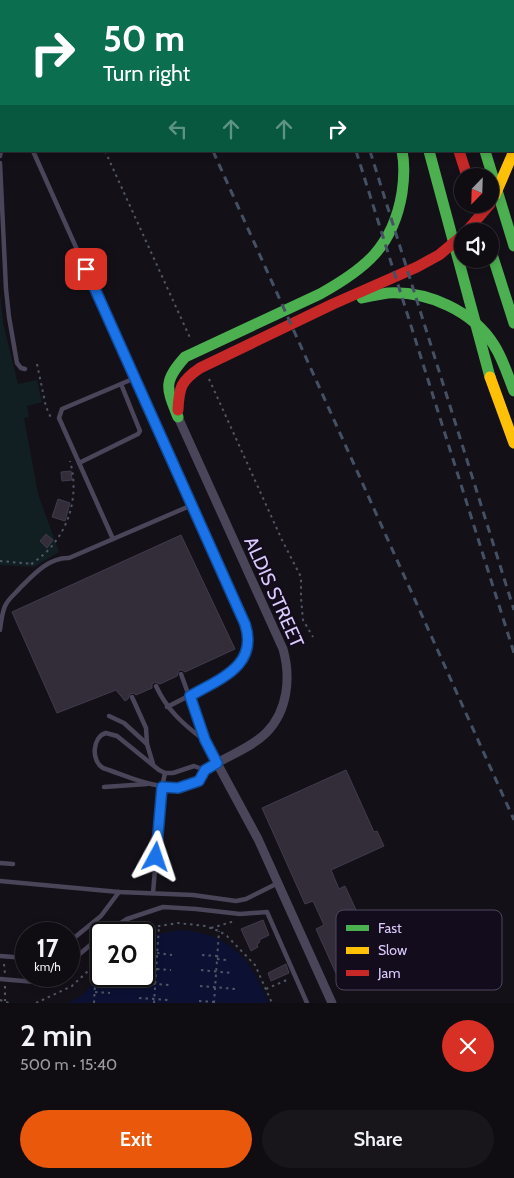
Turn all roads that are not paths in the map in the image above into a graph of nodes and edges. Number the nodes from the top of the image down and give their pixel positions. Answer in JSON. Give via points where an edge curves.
{"nodes":[{"id":1,"x":33,"y":152,"type":"edge"},
{"id":2,"x":429,"y":152,"type":"edge"},
{"id":3,"x":459,"y":152,"type":"edge"},
{"id":4,"x":484,"y":152,"type":"edge"},
{"id":5,"x":514,"y":152,"type":"edge"},
{"id":6,"x":403,"y":157,"type":"edge"},
{"id":7,"x":0,"y":163,"type":"edge"},
{"id":8,"x":464,"y":168,"type":"edge"},
{"id":9,"x":499,"y":187,"type":"edge"},
{"id":10,"x":482,"y":213,"type":"edge"},
{"id":11,"x":474,"y":223,"type":"edge"},
{"id":12,"x":454,"y":243,"type":"edge"},
{"id":13,"x":514,"y":246,"type":"edge"},
{"id":14,"x":496,"y":268,"type":"edge"},
{"id":15,"x":333,"y":304,"type":"junction"},
{"id":16,"x":514,"y":323,"type":"edge"},
{"id":17,"x":25,"y":369,"type":"dead end"},
{"id":18,"x":135,"y":378,"type":"junction"},
{"id":19,"x":121,"y":384,"type":"junction"},
{"id":20,"x":514,"y":391,"type":"edge"},
{"id":21,"x":178,"y":417,"type":"junction"},
{"id":22,"x":514,"y":443,"type":"edge"},
{"id":23,"x":79,"y":463,"type":"junction"},
{"id":24,"x":192,"y":505,"type":"junction"},
{"id":25,"x":113,"y":539,"type":"junction"},
{"id":26,"x":0,"y":630,"type":"edge"},
{"id":27,"x":181,"y":674,"type":"dead end"},
{"id":28,"x":156,"y":686,"type":"dead end"},
{"id":29,"x":190,"y":696,"type":"junction"},
{"id":30,"x":132,"y":697,"type":"dead end"},
{"id":31,"x":167,"y":707,"type":"junction"},
{"id":32,"x":110,"y":716,"type":"dead end"},
{"id":33,"x":205,"y":740,"type":"junction"},
{"id":34,"x":148,"y":744,"type":"junction"},
{"id":35,"x":217,"y":763,"type":"junction"},
{"id":36,"x":154,"y":766,"type":"junction"},
{"id":37,"x":205,"y":770,"type":"junction"},
{"id":38,"x":165,"y":773,"type":"junction"},
{"id":39,"x":149,"y":784,"type":"junction"},
{"id":40,"x":104,"y":786,"type":"dead end"},
{"id":41,"x":162,"y":787,"type":"junction"},
{"id":42,"x":0,"y":863,"type":"edge"},
{"id":43,"x":13,"y":864,"type":"dead end"},
{"id":44,"x":0,"y":881,"type":"edge"},
{"id":45,"x":278,"y":883,"type":"junction"},
{"id":46,"x":119,"y":892,"type":"junction"},
{"id":47,"x":153,"y":893,"type":"junction"},
{"id":48,"x":122,"y":922,"type":"edge"},
{"id":49,"x":80,"y":933,"type":"edge"},
{"id":50,"x":90,"y":945,"type":"edge"},
{"id":51,"x":80,"y":954,"type":"edge"},
{"id":52,"x":0,"y":956,"type":"edge"},
{"id":53,"x":15,"y":957,"type":"edge"},
{"id":54,"x":0,"y":978,"type":"edge"},
{"id":55,"x":15,"y":980,"type":"edge"},
{"id":56,"x":307,"y":1003,"type":"edge"},
{"id":57,"x":332,"y":1003,"type":"edge"}],
"edges":[{"from":1,"to":18,"type":"lane"},
{"from":2,"to":22,"type":"highway","via":[[490,376]]},
{"from":3,"to":8,"type":"highway"},
{"from":4,"to":13,"type":"highway"},
{"from":5,"to":9,"type":"highway"},
{"from":6,"to":21,"type":"highway","via":[[402,198],[397,218],[371,260],[319,295],[185,356],[170,373],[168,382],[169,395]]},
{"from":7,"to":17,"type":"lane","via":[[9,317],[17,363]]},
{"from":10,"to":11,"type":"highway"},
{"from":12,"to":15,"type":"highway","via":[[417,267]]},
{"from":14,"to":16,"type":"highway"},
{"from":15,"to":20,"type":"highway","via":[[394,293],[444,302],[461,312],[490,338]]},
{"from":15,"to":21,"type":"highway","via":[[200,368],[183,380]]},
{"from":18,"to":19,"type":"lane"},
{"from":18,"to":24,"type":"lane"},
{"from":19,"to":23,"type":"lane","via":[[140,431]]},
{"from":19,"to":23,"type":"lane","via":[[62,409],[59,418]]},
{"from":21,"to":35,"type":"street","name":"ALDIS STREET","via":[[283,649],[288,673],[283,706],[267,732]]},
{"from":23,"to":25,"type":"lane"},
{"from":24,"to":25,"type":"lane"},
{"from":24,"to":29,"type":"lane","via":[[245,624],[248,642],[244,657],[234,670]]},
{"from":25,"to":26,"type":"lane","via":[[69,558],[62,557],[29,578],[7,602]]},
{"from":27,"to":29,"type":"lane"},
{"from":28,"to":31,"type":"lane"},
{"from":29,"to":31,"type":"lane"},
{"from":29,"to":33,"type":"lane"},
{"from":30,"to":34,"type":"lane","via":[[146,728]]},
{"from":31,"to":33,"type":"lane"},
{"from":32,"to":34,"type":"lane","via":[[124,723]]},
{"from":33,"to":35,"type":"lane"},
{"from":34,"to":36,"type":"lane"},
{"from":35,"to":37,"type":"lane"},
{"from":35,"to":45,"type":"street"},
{"from":36,"to":38,"type":"lane"},
{"from":36,"to":39,"type":"lane","via":[[117,736],[106,733],[98,737],[94,755],[98,765]]},
{"from":37,"to":38,"type":"lane","via":[[194,766]]},
{"from":37,"to":41,"type":"lane","via":[[199,781],[178,788]]},
{"from":38,"to":41,"type":"lane"},
{"from":39,"to":40,"type":"lane"},
{"from":39,"to":41,"type":"lane"},
{"from":41,"to":47,"type":"lane"},
{"from":42,"to":43,"type":"lane"},
{"from":44,"to":46,"type":"lane"},
{"from":45,"to":47,"type":"lane","via":[[241,901]]},
{"from":45,"to":57,"type":"street"},
{"from":46,"to":47,"type":"lane"},
{"from":46,"to":49,"type":"lane","via":[[101,916]]},
{"from":48,"to":56,"type":"lane","via":[[163,908],[240,914],[267,912]]},
{"from":50,"to":51,"type":"lane"},
{"from":52,"to":53,"type":"lane"},
{"from":54,"to":55,"type":"lane"}]}
